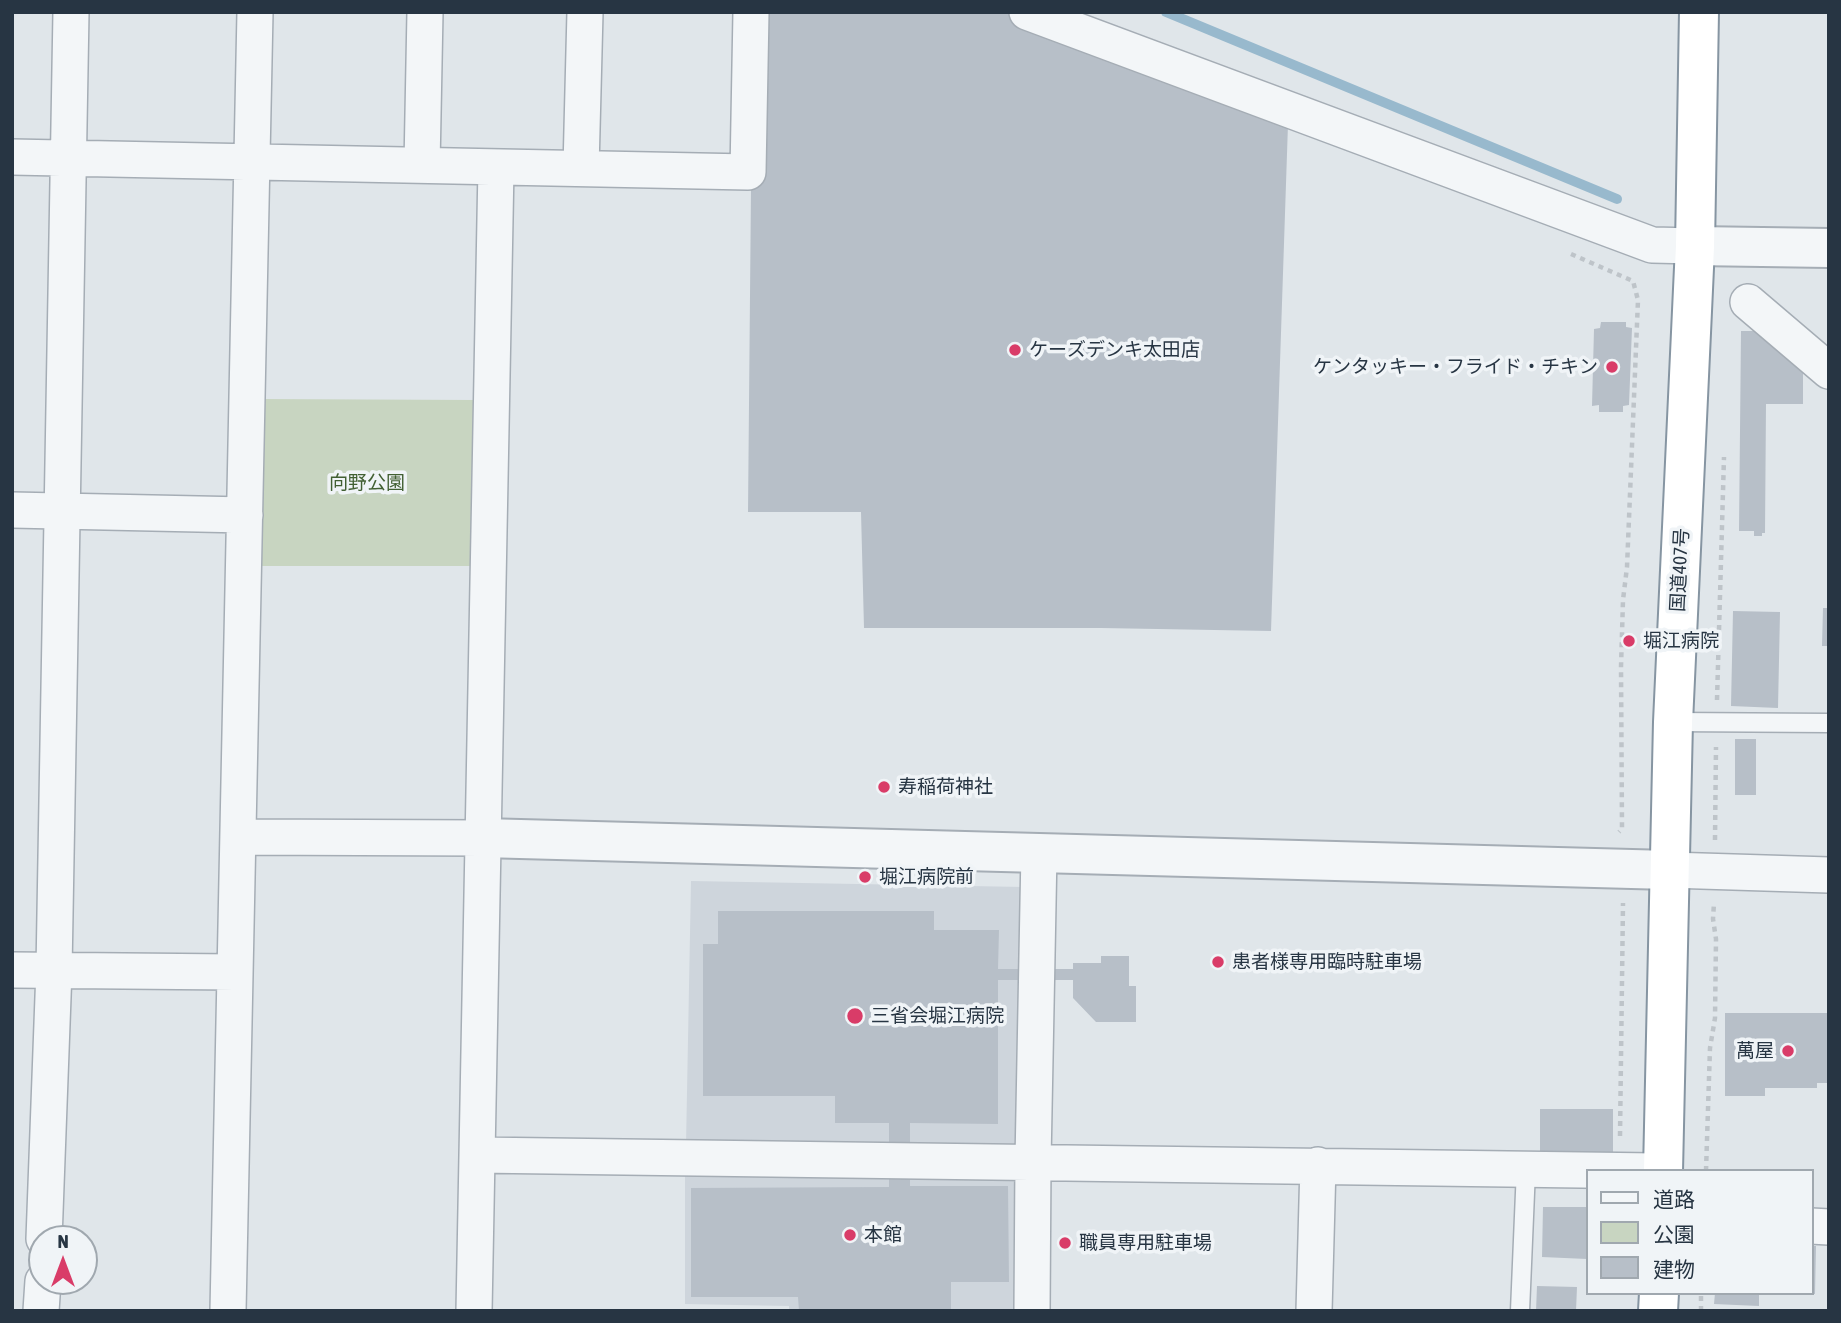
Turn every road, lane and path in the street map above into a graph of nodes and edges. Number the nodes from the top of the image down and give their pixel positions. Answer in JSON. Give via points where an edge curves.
{"nodes":[{"id":1,"x":71,"y":12,"type":"edge"},
{"id":2,"x":255,"y":12,"type":"edge"},
{"id":3,"x":425,"y":12,"type":"edge"},
{"id":4,"x":585,"y":12,"type":"edge"},
{"id":5,"x":751,"y":12,"type":"edge"},
{"id":6,"x":1027,"y":12,"type":"edge"},
{"id":7,"x":1699,"y":12,"type":"edge"},
{"id":8,"x":12,"y":157,"type":"edge"},
{"id":9,"x":69,"y":158,"type":"junction"},
{"id":10,"x":252,"y":162,"type":"junction"},
{"id":11,"x":422,"y":165,"type":"junction"},
{"id":12,"x":496,"y":167,"type":"junction"},
{"id":13,"x":581,"y":169,"type":"junction"},
{"id":14,"x":1695,"y":246,"type":"junction"},
{"id":15,"x":1829,"y":248,"type":"edge"},
{"id":16,"x":1571,"y":254,"type":"dead end"},
{"id":17,"x":1748,"y":302,"type":"dead end"},
{"id":18,"x":1829,"y":371,"type":"edge"},
{"id":19,"x":12,"y":510,"type":"edge"},
{"id":20,"x":62,"y":512,"type":"junction"},
{"id":21,"x":245,"y":515,"type":"junction"},
{"id":22,"x":1673,"y":722,"type":"junction"},
{"id":23,"x":1829,"y":723,"type":"edge"},
{"id":24,"x":1717,"y":737,"type":"dead end"},
{"id":25,"x":1616,"y":836,"type":"dead end"},
{"id":26,"x":238,"y":837,"type":"junction"},
{"id":27,"x":483,"y":838,"type":"junction"},
{"id":28,"x":1715,"y":843,"type":"dead end"},
{"id":29,"x":1039,"y":852,"type":"junction"},
{"id":30,"x":1669,"y":870,"type":"junction"},
{"id":31,"x":1829,"y":875,"type":"edge"},
{"id":32,"x":1614,"y":894,"type":"dead end"},
{"id":33,"x":1713,"y":896,"type":"dead end"},
{"id":34,"x":12,"y":970,"type":"edge"},
{"id":35,"x":54,"y":970,"type":"junction"},
{"id":36,"x":235,"y":972,"type":"junction"},
{"id":37,"x":1620,"y":1146,"type":"dead end"},
{"id":38,"x":477,"y":1155,"type":"junction"},
{"id":39,"x":1033,"y":1161,"type":"junction"},
{"id":40,"x":1318,"y":1166,"type":"junction"},
{"id":41,"x":1525,"y":1169,"type":"junction"},
{"id":42,"x":1663,"y":1169,"type":"edge"},
{"id":43,"x":1706,"y":1169,"type":"edge"},
{"id":44,"x":1586,"y":1170,"type":"edge"},
{"id":45,"x":45,"y":1225,"type":"edge"},
{"id":46,"x":228,"y":1311,"type":"edge"},
{"id":47,"x":474,"y":1311,"type":"edge"},
{"id":48,"x":1032,"y":1311,"type":"edge"},
{"id":49,"x":1314,"y":1311,"type":"edge"},
{"id":50,"x":1520,"y":1311,"type":"edge"}],
"edges":[{"from":1,"to":9,"type":"street"},
{"from":2,"to":10,"type":"street"},
{"from":3,"to":11,"type":"street"},
{"from":4,"to":13,"type":"street"},
{"from":5,"to":13,"type":"street","via":[[748,172]]},
{"from":6,"to":14,"type":"street","via":[[1652,245]]},
{"from":7,"to":14,"type":"highway","name":"国道407号"},
{"from":8,"to":9,"type":"street"},
{"from":9,"to":10,"type":"street"},
{"from":9,"to":20,"type":"street"},
{"from":10,"to":11,"type":"street"},
{"from":10,"to":21,"type":"street"},
{"from":11,"to":12,"type":"street"},
{"from":12,"to":13,"type":"street"},
{"from":12,"to":27,"type":"street"},
{"from":14,"to":15,"type":"street"},
{"from":14,"to":22,"type":"highway","name":"国道407号"},
{"from":16,"to":25,"type":"path","via":[[1633,281],[1638,300],[1620,667],[1622,829]]},
{"from":17,"to":18,"type":"street"},
{"from":19,"to":20,"type":"street"},
{"from":20,"to":21,"type":"street"},
{"from":20,"to":35,"type":"street"},
{"from":21,"to":26,"type":"street"},
{"from":22,"to":23,"type":"lane"},
{"from":22,"to":30,"type":"highway","name":"国道407号"},
{"from":24,"to":28,"type":"path"},
{"from":26,"to":27,"type":"street"},
{"from":26,"to":36,"type":"street"},
{"from":27,"to":29,"type":"street"},
{"from":27,"to":38,"type":"street"},
{"from":29,"to":30,"type":"street"},
{"from":29,"to":39,"type":"street"},
{"from":30,"to":31,"type":"street"},
{"from":30,"to":42,"type":"highway","name":"国道407号"},
{"from":32,"to":37,"type":"path","via":[[1623,903]]},
{"from":33,"to":43,"type":"path","via":[[1715,1018]]},
{"from":34,"to":35,"type":"street"},
{"from":35,"to":36,"type":"street"},
{"from":35,"to":45,"type":"street"},
{"from":36,"to":46,"type":"street"},
{"from":38,"to":39,"type":"street"},
{"from":38,"to":47,"type":"street"},
{"from":39,"to":40,"type":"street"},
{"from":39,"to":48,"type":"street"},
{"from":40,"to":41,"type":"street"},
{"from":40,"to":49,"type":"street"},
{"from":41,"to":44,"type":"street"},
{"from":41,"to":50,"type":"lane"}]}
